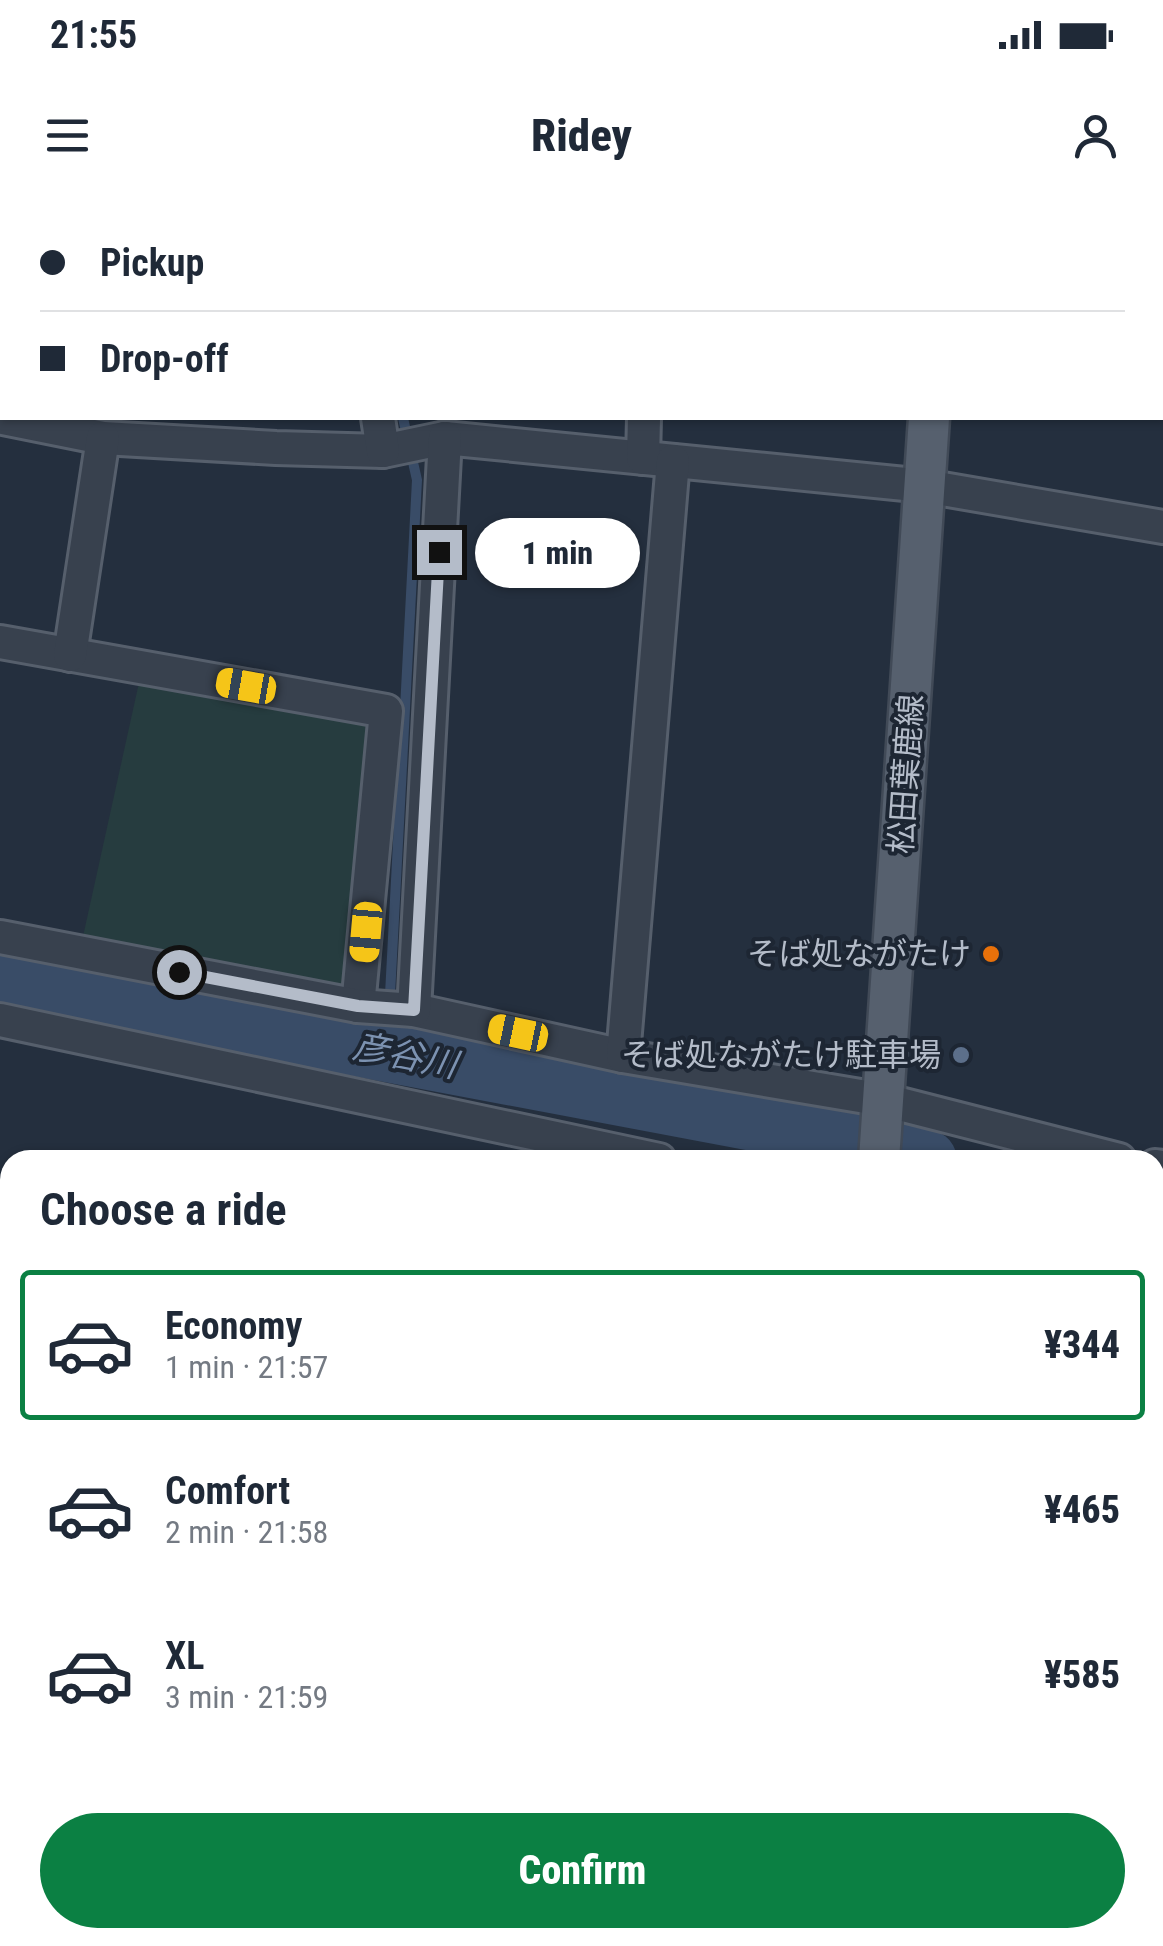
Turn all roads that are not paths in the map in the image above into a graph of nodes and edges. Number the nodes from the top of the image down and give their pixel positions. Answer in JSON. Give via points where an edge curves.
{"nodes":[{"id":1,"x":16,"y":420,"type":"edge"},
{"id":2,"x":378,"y":420,"type":"edge"},
{"id":3,"x":645,"y":420,"type":"edge"},
{"id":4,"x":929,"y":420,"type":"edge"},
{"id":5,"x":497,"y":430,"type":"edge"},
{"id":6,"x":103,"y":438,"type":"junction"},
{"id":7,"x":445,"y":438,"type":"junction"},
{"id":8,"x":384,"y":451,"type":"junction"},
{"id":9,"x":658,"y":459,"type":"junction"},
{"id":10,"x":924,"y":486,"type":"junction"},
{"id":11,"x":1163,"y":527,"type":"edge"},
{"id":12,"x":0,"y":642,"type":"edge"},
{"id":13,"x":70,"y":655,"type":"junction"},
{"id":14,"x":0,"y":937,"type":"edge"},
{"id":15,"x":358,"y":1006,"type":"junction"},
{"id":16,"x":414,"y":1010,"type":"junction"},
{"id":17,"x":0,"y":1020,"type":"edge"},
{"id":18,"x":622,"y":1056,"type":"junction"},
{"id":19,"x":882,"y":1130,"type":"edge"},
{"id":20,"x":605,"y":1150,"type":"edge"},
{"id":21,"x":1040,"y":1150,"type":"edge"}],
"edges":[{"from":1,"to":6,"type":"street"},
{"from":2,"to":8,"type":"street"},
{"from":3,"to":9,"type":"street"},
{"from":4,"to":10,"type":"main road","name":"松田葉鹿線"},
{"from":5,"to":7,"type":"street"},
{"from":5,"to":9,"type":"street"},
{"from":6,"to":8,"type":"street"},
{"from":6,"to":13,"type":"street"},
{"from":7,"to":8,"type":"street"},
{"from":7,"to":16,"type":"street"},
{"from":9,"to":10,"type":"street"},
{"from":9,"to":18,"type":"street"},
{"from":10,"to":11,"type":"street"},
{"from":10,"to":19,"type":"main road","name":"松田葉鹿線"},
{"from":12,"to":13,"type":"street"},
{"from":13,"to":15,"type":"street","via":[[386,711]]},
{"from":14,"to":15,"type":"street"},
{"from":15,"to":16,"type":"street"},
{"from":16,"to":18,"type":"street"},
{"from":17,"to":20,"type":"street"},
{"from":18,"to":19,"type":"street"},
{"from":19,"to":21,"type":"street"}]}
